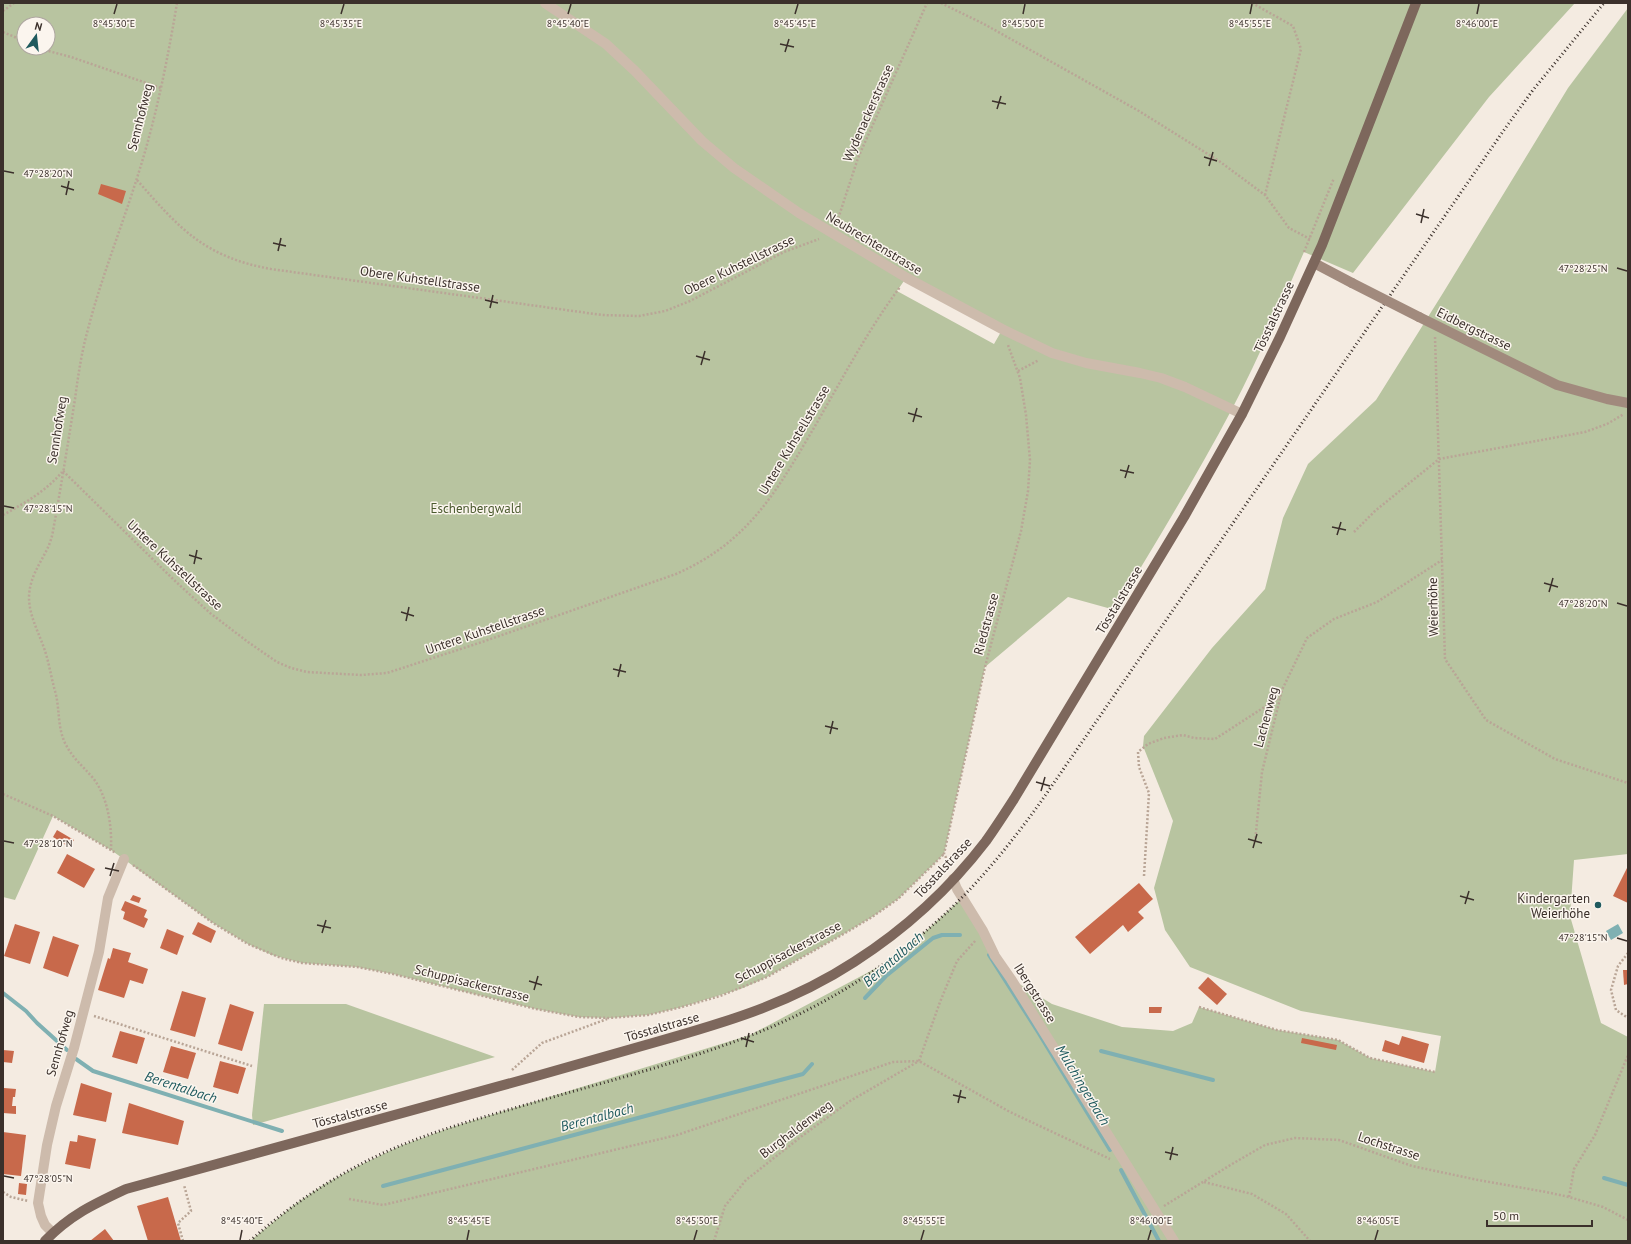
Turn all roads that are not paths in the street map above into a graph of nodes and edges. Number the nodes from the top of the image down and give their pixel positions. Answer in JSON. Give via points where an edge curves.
{"nodes":[{"id":1,"x":545,"y":3,"type":"edge"},
{"id":2,"x":1416,"y":3,"type":"edge"},
{"id":3,"x":1314,"y":263,"type":"junction"},
{"id":4,"x":1628,"y":403,"type":"edge"},
{"id":5,"x":1242,"y":414,"type":"junction"},
{"id":6,"x":124,"y":859,"type":"road end"},
{"id":7,"x":953,"y":879,"type":"junction"},
{"id":8,"x":53,"y":1233,"type":"junction"},
{"id":9,"x":45,"y":1241,"type":"edge"},
{"id":10,"x":1174,"y":1241,"type":"edge"}],
"edges":[{"from":1,"to":5,"type":"street","name":"Neubrechtenstrasse","via":[[611,48],[693,132],[734,168],[773,196],[907,278],[1052,353],[1086,363],[1161,378]]},
{"from":2,"to":3,"type":"main road","name":"Tösstalstrasse"},
{"from":3,"to":4,"type":"street","name":"Eidbergstrasse","bridge":true,"via":[[1557,385]]},
{"from":3,"to":5,"type":"main road","name":"Tösstalstrasse"},
{"from":5,"to":7,"type":"main road","name":"Tösstalstrasse","via":[[1184,517],[1014,799],[986,841]]},
{"from":6,"to":8,"type":"street","name":"Sennhofweg","via":[[108,898],[98,952],[47,1145],[38,1203],[45,1225]]},
{"from":7,"to":8,"type":"main road","name":"Tösstalstrasse","via":[[921,911],[875,948],[828,978],[777,1004],[703,1029],[126,1189],[88,1206]]},
{"from":7,"to":10,"type":"street","name":"Ibergstrasse","via":[[995,956]]},
{"from":8,"to":9,"type":"main road","name":"Tösstalstrasse"}]}
